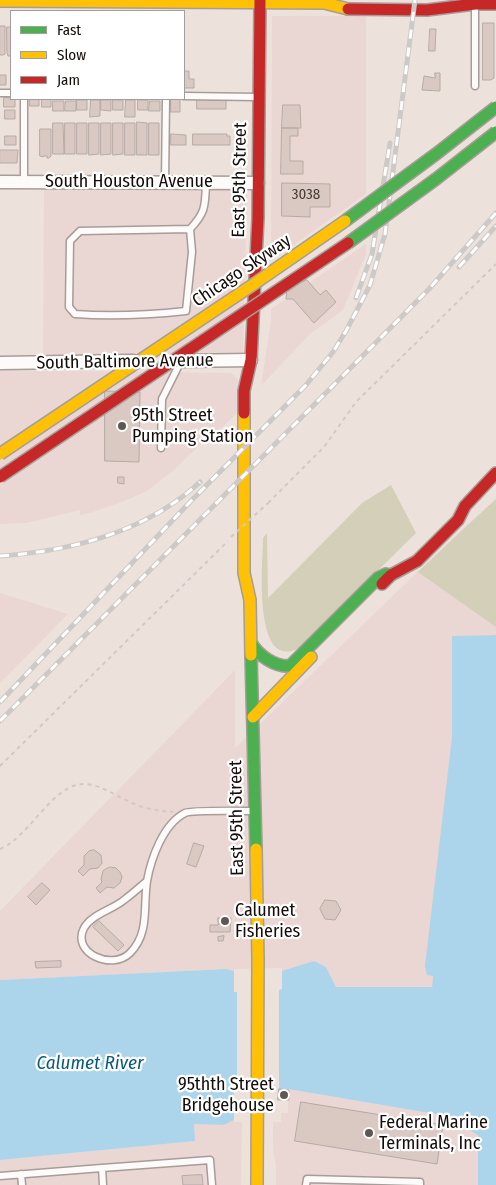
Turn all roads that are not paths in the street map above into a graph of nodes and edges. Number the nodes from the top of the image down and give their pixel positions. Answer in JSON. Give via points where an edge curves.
{"nodes":[{"id":1,"x":336,"y":0,"type":"edge"},
{"id":2,"x":448,"y":0,"type":"edge"},
{"id":3,"x":0,"y":1,"type":"edge"},
{"id":4,"x":260,"y":1,"type":"edge"},
{"id":5,"x":324,"y":3,"type":"junction"},
{"id":6,"x":475,"y":4,"type":"junction"},
{"id":7,"x":496,"y":4,"type":"edge"},
{"id":8,"x":475,"y":86,"type":"dead end"},
{"id":9,"x":185,"y":96,"type":"edge"},
{"id":10,"x":259,"y":97,"type":"junction"},
{"id":11,"x":24,"y":100,"type":"edge"},
{"id":12,"x":166,"y":100,"type":"edge"},
{"id":13,"x":496,"y":107,"type":"edge"},
{"id":14,"x":496,"y":132,"type":"edge"},
{"id":15,"x":0,"y":182,"type":"edge"},
{"id":16,"x":24,"y":182,"type":"junction"},
{"id":17,"x":165,"y":183,"type":"junction"},
{"id":18,"x":206,"y":183,"type":"junction"},
{"id":19,"x":258,"y":183,"type":"junction"},
{"id":20,"x":190,"y":230,"type":"junction"},
{"id":21,"x":250,"y":360,"type":"junction"},
{"id":22,"x":180,"y":361,"type":"junction"},
{"id":23,"x":0,"y":363,"type":"edge"},
{"id":24,"x":256,"y":389,"type":"dead end"},
{"id":25,"x":162,"y":448,"type":"dead end"},
{"id":26,"x":0,"y":454,"type":"edge"},
{"id":27,"x":496,"y":473,"type":"edge"},
{"id":28,"x":0,"y":477,"type":"edge"},
{"id":29,"x":256,"y":572,"type":"dead end"},
{"id":30,"x":391,"y":575,"type":"junction"},
{"id":31,"x":250,"y":600,"type":"junction"},
{"id":32,"x":251,"y":643,"type":"junction"},
{"id":33,"x":253,"y":717,"type":"junction"},
{"id":34,"x":254,"y":811,"type":"junction"},
{"id":35,"x":148,"y":880,"type":"junction"},
{"id":36,"x":102,"y":1168,"type":"junction"},
{"id":37,"x":22,"y":1174,"type":"junction"},
{"id":38,"x":0,"y":1176,"type":"edge"},
{"id":39,"x":22,"y":1185,"type":"edge"},
{"id":40,"x":103,"y":1185,"type":"edge"},
{"id":41,"x":212,"y":1185,"type":"edge"},
{"id":42,"x":257,"y":1185,"type":"edge"},
{"id":43,"x":306,"y":1185,"type":"edge"},
{"id":44,"x":420,"y":1185,"type":"edge"}],
"edges":[{"from":1,"to":5,"type":"main road"},
{"from":2,"to":6,"type":"main road"},
{"from":3,"to":4,"type":"main road"},
{"from":4,"to":5,"type":"main road"},
{"from":4,"to":10,"type":"main road","name":"East 95th Street"},
{"from":5,"to":6,"type":"main road","via":[[353,10],[427,10]]},
{"from":6,"to":7,"type":"main road"},
{"from":6,"to":8,"type":"lane"},
{"from":9,"to":10,"type":"lane"},
{"from":10,"to":19,"type":"main road","name":"East 95th Street"},
{"from":11,"to":16,"type":"lane"},
{"from":12,"to":17,"type":"lane"},
{"from":13,"to":26,"type":"main road","name":"Chicago Skyway","bridge":true,"via":[[347,221]]},
{"from":14,"to":28,"type":"main road","name":"Chicago Skyway","bridge":true,"via":[[358,237]]},
{"from":15,"to":16,"type":"street","name":"South Houston Avenue"},
{"from":16,"to":17,"type":"street","name":"South Houston Avenue"},
{"from":17,"to":18,"type":"street","name":"South Houston Avenue"},
{"from":18,"to":19,"type":"street","name":"South Houston Avenue"},
{"from":18,"to":20,"type":"lane","via":[[201,217]]},
{"from":19,"to":21,"type":"main road","name":"East 95th Street"},
{"from":20,"to":20,"type":"lane","via":[[80,231],[70,241],[69,307],[75,314],[103,316],[146,316],[186,311],[192,252]]},
{"from":21,"to":22,"type":"street","name":"South Baltimore Avenue"},
{"from":21,"to":24,"type":"main road","name":"East 95th Street"},
{"from":21,"to":31,"type":"main road","name":"East 95th Street","via":[[244,392],[244,573]]},
{"from":22,"to":23,"type":"street","name":"South Baltimore Avenue"},
{"from":22,"to":25,"type":"lane","via":[[162,400]]},
{"from":27,"to":30,"type":"main road","via":[[465,506],[453,512],[410,554],[402,568]]},
{"from":29,"to":31,"type":"main road","name":"East 95th Street"},
{"from":30,"to":32,"type":"main road","via":[[378,578],[290,666],[283,667],[264,657]]},
{"from":30,"to":33,"type":"main road"},
{"from":31,"to":32,"type":"main road","name":"East 95th Street"},
{"from":32,"to":33,"type":"main road","name":"East 95th Street"},
{"from":33,"to":34,"type":"main road","name":"East 95th Street"},
{"from":34,"to":35,"type":"lane","via":[[186,812],[169,827],[159,843]]},
{"from":34,"to":42,"type":"main road","name":"East 95th Street","via":[[258,959]]},
{"from":35,"to":35,"type":"lane","via":[[146,918],[136,944],[120,959],[99,959],[93,955],[81,939],[87,923],[124,901]]},
{"from":36,"to":37,"type":"lane"},
{"from":36,"to":40,"type":"lane"},
{"from":36,"to":41,"type":"lane","via":[[210,1160]]},
{"from":37,"to":38,"type":"lane"},
{"from":37,"to":39,"type":"lane"},
{"from":43,"to":44,"type":"lane","via":[[306,1179],[420,1182]]}]}
